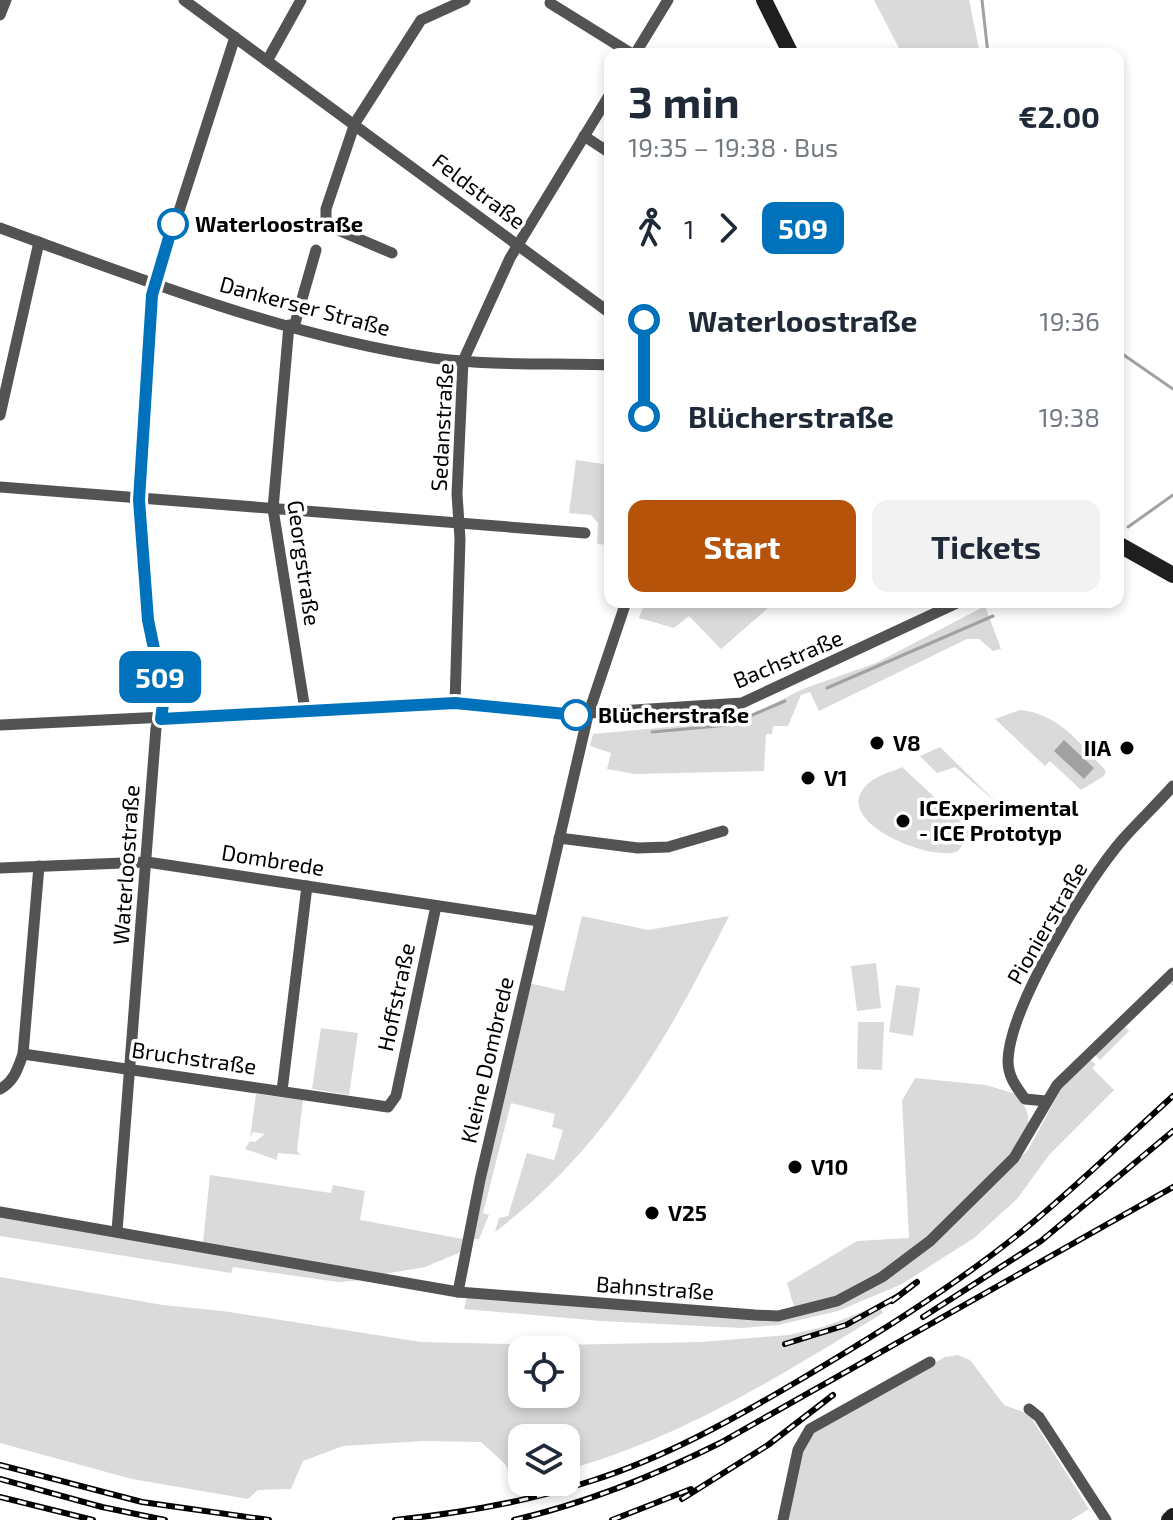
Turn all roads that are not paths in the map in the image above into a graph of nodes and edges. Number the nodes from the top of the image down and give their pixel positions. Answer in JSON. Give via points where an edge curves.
{"nodes":[{"id":1,"x":6,"y":0,"type":"edge"},
{"id":2,"x":184,"y":0,"type":"edge"},
{"id":3,"x":301,"y":0,"type":"edge"},
{"id":4,"x":465,"y":0,"type":"edge"},
{"id":5,"x":668,"y":0,"type":"edge"},
{"id":6,"x":764,"y":0,"type":"edge"},
{"id":7,"x":550,"y":3,"type":"dead end"},
{"id":8,"x":0,"y":15,"type":"edge"},
{"id":9,"x":235,"y":37,"type":"junction"},
{"id":10,"x":623,"y":48,"type":"edge"},
{"id":11,"x":637,"y":48,"type":"edge"},
{"id":12,"x":788,"y":48,"type":"edge"},
{"id":13,"x":267,"y":61,"type":"junction"},
{"id":14,"x":604,"y":104,"type":"edge"},
{"id":15,"x":355,"y":123,"type":"junction"},
{"id":16,"x":584,"y":136,"type":"junction"},
{"id":17,"x":604,"y":149,"type":"edge"},
{"id":18,"x":0,"y":228,"type":"edge"},
{"id":19,"x":39,"y":242,"type":"junction"},
{"id":20,"x":518,"y":245,"type":"junction"},
{"id":21,"x":316,"y":250,"type":"dead end"},
{"id":22,"x":392,"y":253,"type":"dead end"},
{"id":23,"x":154,"y":283,"type":"junction"},
{"id":24,"x":604,"y":309,"type":"edge"},
{"id":25,"x":292,"y":326,"type":"junction"},
{"id":26,"x":463,"y":361,"type":"junction"},
{"id":27,"x":604,"y":365,"type":"edge"},
{"id":28,"x":0,"y":415,"type":"edge"},
{"id":29,"x":0,"y":487,"type":"edge"},
{"id":30,"x":139,"y":500,"type":"junction"},
{"id":31,"x":273,"y":509,"type":"junction"},
{"id":32,"x":460,"y":524,"type":"junction"},
{"id":33,"x":585,"y":533,"type":"dead end"},
{"id":34,"x":1124,"y":547,"type":"edge"},
{"id":35,"x":1173,"y":575,"type":"edge"},
{"id":36,"x":624,"y":608,"type":"edge"},
{"id":37,"x":946,"y":608,"type":"edge"},
{"id":38,"x":455,"y":703,"type":"junction"},
{"id":39,"x":305,"y":710,"type":"junction"},
{"id":40,"x":588,"y":715,"type":"junction"},
{"id":41,"x":161,"y":719,"type":"junction"},
{"id":42,"x":0,"y":725,"type":"edge"},
{"id":43,"x":1173,"y":786,"type":"edge"},
{"id":44,"x":723,"y":831,"type":"dead end"},
{"id":45,"x":559,"y":838,"type":"junction"},
{"id":46,"x":147,"y":862,"type":"junction"},
{"id":47,"x":39,"y":866,"type":"junction"},
{"id":48,"x":0,"y":868,"type":"edge"},
{"id":49,"x":307,"y":886,"type":"junction"},
{"id":50,"x":436,"y":906,"type":"junction"},
{"id":51,"x":539,"y":921,"type":"junction"},
{"id":52,"x":1173,"y":973,"type":"edge"},
{"id":53,"x":23,"y":1054,"type":"junction"},
{"id":54,"x":132,"y":1070,"type":"junction"},
{"id":55,"x":0,"y":1089,"type":"edge"},
{"id":56,"x":282,"y":1091,"type":"junction"},
{"id":57,"x":396,"y":1096,"type":"joint"},
{"id":58,"x":1025,"y":1099,"type":"junction"},
{"id":59,"x":1046,"y":1101,"type":"junction"},
{"id":60,"x":1036,"y":1123,"type":"junction"},
{"id":61,"x":0,"y":1212,"type":"edge"},
{"id":62,"x":117,"y":1231,"type":"junction"},
{"id":63,"x":458,"y":1292,"type":"junction"},
{"id":64,"x":930,"y":1362,"type":"dead end"},
{"id":65,"x":1029,"y":1409,"type":"dead end"},
{"id":66,"x":783,"y":1520,"type":"edge"},
{"id":67,"x":1106,"y":1520,"type":"edge"}],
"edges":[{"from":1,"to":8,"type":"street"},
{"from":2,"to":9,"type":"street","name":"Feldstraße"},
{"from":3,"to":13,"type":"street"},
{"from":4,"to":15,"type":"street","via":[[421,20]]},
{"from":5,"to":11,"type":"street"},
{"from":6,"to":12,"type":"main road"},
{"from":7,"to":10,"type":"street"},
{"from":9,"to":13,"type":"street","name":"Feldstraße"},
{"from":9,"to":23,"type":"street","name":"Waterloostraße"},
{"from":13,"to":15,"type":"street","name":"Feldstraße"},
{"from":14,"to":16,"type":"street","name":"Sedanstraße"},
{"from":15,"to":20,"type":"street","name":"Feldstraße"},
{"from":15,"to":22,"type":"street","via":[[326,219],[339,233]]},
{"from":16,"to":17,"type":"street"},
{"from":16,"to":20,"type":"street","name":"Sedanstraße"},
{"from":18,"to":19,"type":"street","name":"Dankerser Straße"},
{"from":19,"to":23,"type":"street","name":"Dankerser Straße"},
{"from":19,"to":28,"type":"street"},
{"from":20,"to":24,"type":"street","name":"Feldstraße"},
{"from":20,"to":26,"type":"street","name":"Sedanstraße"},
{"from":21,"to":25,"type":"street","name":"Georgstraße"},
{"from":23,"to":25,"type":"street","name":"Dankerser Straße"},
{"from":23,"to":30,"type":"street","name":"Waterloostraße"},
{"from":25,"to":26,"type":"street","name":"Dankerser Straße","via":[[394,351]]},
{"from":25,"to":31,"type":"street","name":"Georgstraße"},
{"from":26,"to":27,"type":"street","name":"Dankerser Straße"},
{"from":26,"to":32,"type":"street","name":"Sedanstraße"},
{"from":29,"to":30,"type":"street"},
{"from":30,"to":31,"type":"street"},
{"from":30,"to":41,"type":"street","name":"Waterloostraße","via":[[148,620],[164,697]]},
{"from":31,"to":32,"type":"street"},
{"from":31,"to":39,"type":"street","name":"Georgstraße"},
{"from":32,"to":33,"type":"street"},
{"from":32,"to":38,"type":"street","name":"Sedanstraße"},
{"from":34,"to":35,"type":"main road"},
{"from":36,"to":40,"type":"street"},
{"from":37,"to":40,"type":"street","name":"Bachstraße","via":[[742,703]]},
{"from":38,"to":39,"type":"street","name":"Bachstraße"},
{"from":38,"to":40,"type":"street","name":"Bachstraße"},
{"from":39,"to":41,"type":"street","name":"Bachstraße"},
{"from":40,"to":45,"type":"street","name":"Kleine Dombrede"},
{"from":41,"to":42,"type":"street","name":"Bachstraße"},
{"from":41,"to":46,"type":"street","name":"Waterloostraße","via":[[156,728]]},
{"from":43,"to":58,"type":"street","name":"Pionierstraße","via":[[1106,862],[1039,972],[1008,1061],[1014,1085]]},
{"from":44,"to":45,"type":"street","via":[[668,847]]},
{"from":45,"to":51,"type":"street","name":"Kleine Dombrede"},
{"from":46,"to":47,"type":"street","name":"Dombrede"},
{"from":46,"to":49,"type":"street","name":"Dombrede"},
{"from":46,"to":54,"type":"street","name":"Waterloostraße"},
{"from":47,"to":48,"type":"street","name":"Dombrede"},
{"from":47,"to":53,"type":"street"},
{"from":49,"to":50,"type":"street","name":"Dombrede"},
{"from":49,"to":56,"type":"street"},
{"from":50,"to":51,"type":"street","name":"Dombrede"},
{"from":50,"to":57,"type":"street","name":"Hoffstraße"},
{"from":51,"to":63,"type":"street","name":"Kleine Dombrede"},
{"from":52,"to":59,"type":"street","name":"Bahnstraße","via":[[1076,1065]]},
{"from":53,"to":54,"type":"street","name":"Bruchstraße"},
{"from":53,"to":55,"type":"street","via":[[18,1070]]},
{"from":54,"to":56,"type":"street","name":"Bruchstraße"},
{"from":54,"to":62,"type":"street","name":"Waterloostraße"},
{"from":56,"to":57,"type":"street","name":"Bruchstraße","via":[[383,1107]]},
{"from":58,"to":59,"type":"street"},
{"from":58,"to":60,"type":"street","name":"Pionierstraße"},
{"from":59,"to":60,"type":"street","name":"Bahnstraße"},
{"from":60,"to":63,"type":"street","name":"Bahnstraße","via":[[1014,1158],[930,1241],[882,1277],[812,1309],[778,1316]]},
{"from":61,"to":62,"type":"street","name":"Bahnstraße"},
{"from":62,"to":63,"type":"street","name":"Bahnstraße"},
{"from":64,"to":66,"type":"street","via":[[810,1429],[798,1450]]},
{"from":65,"to":67,"type":"street"}]}
